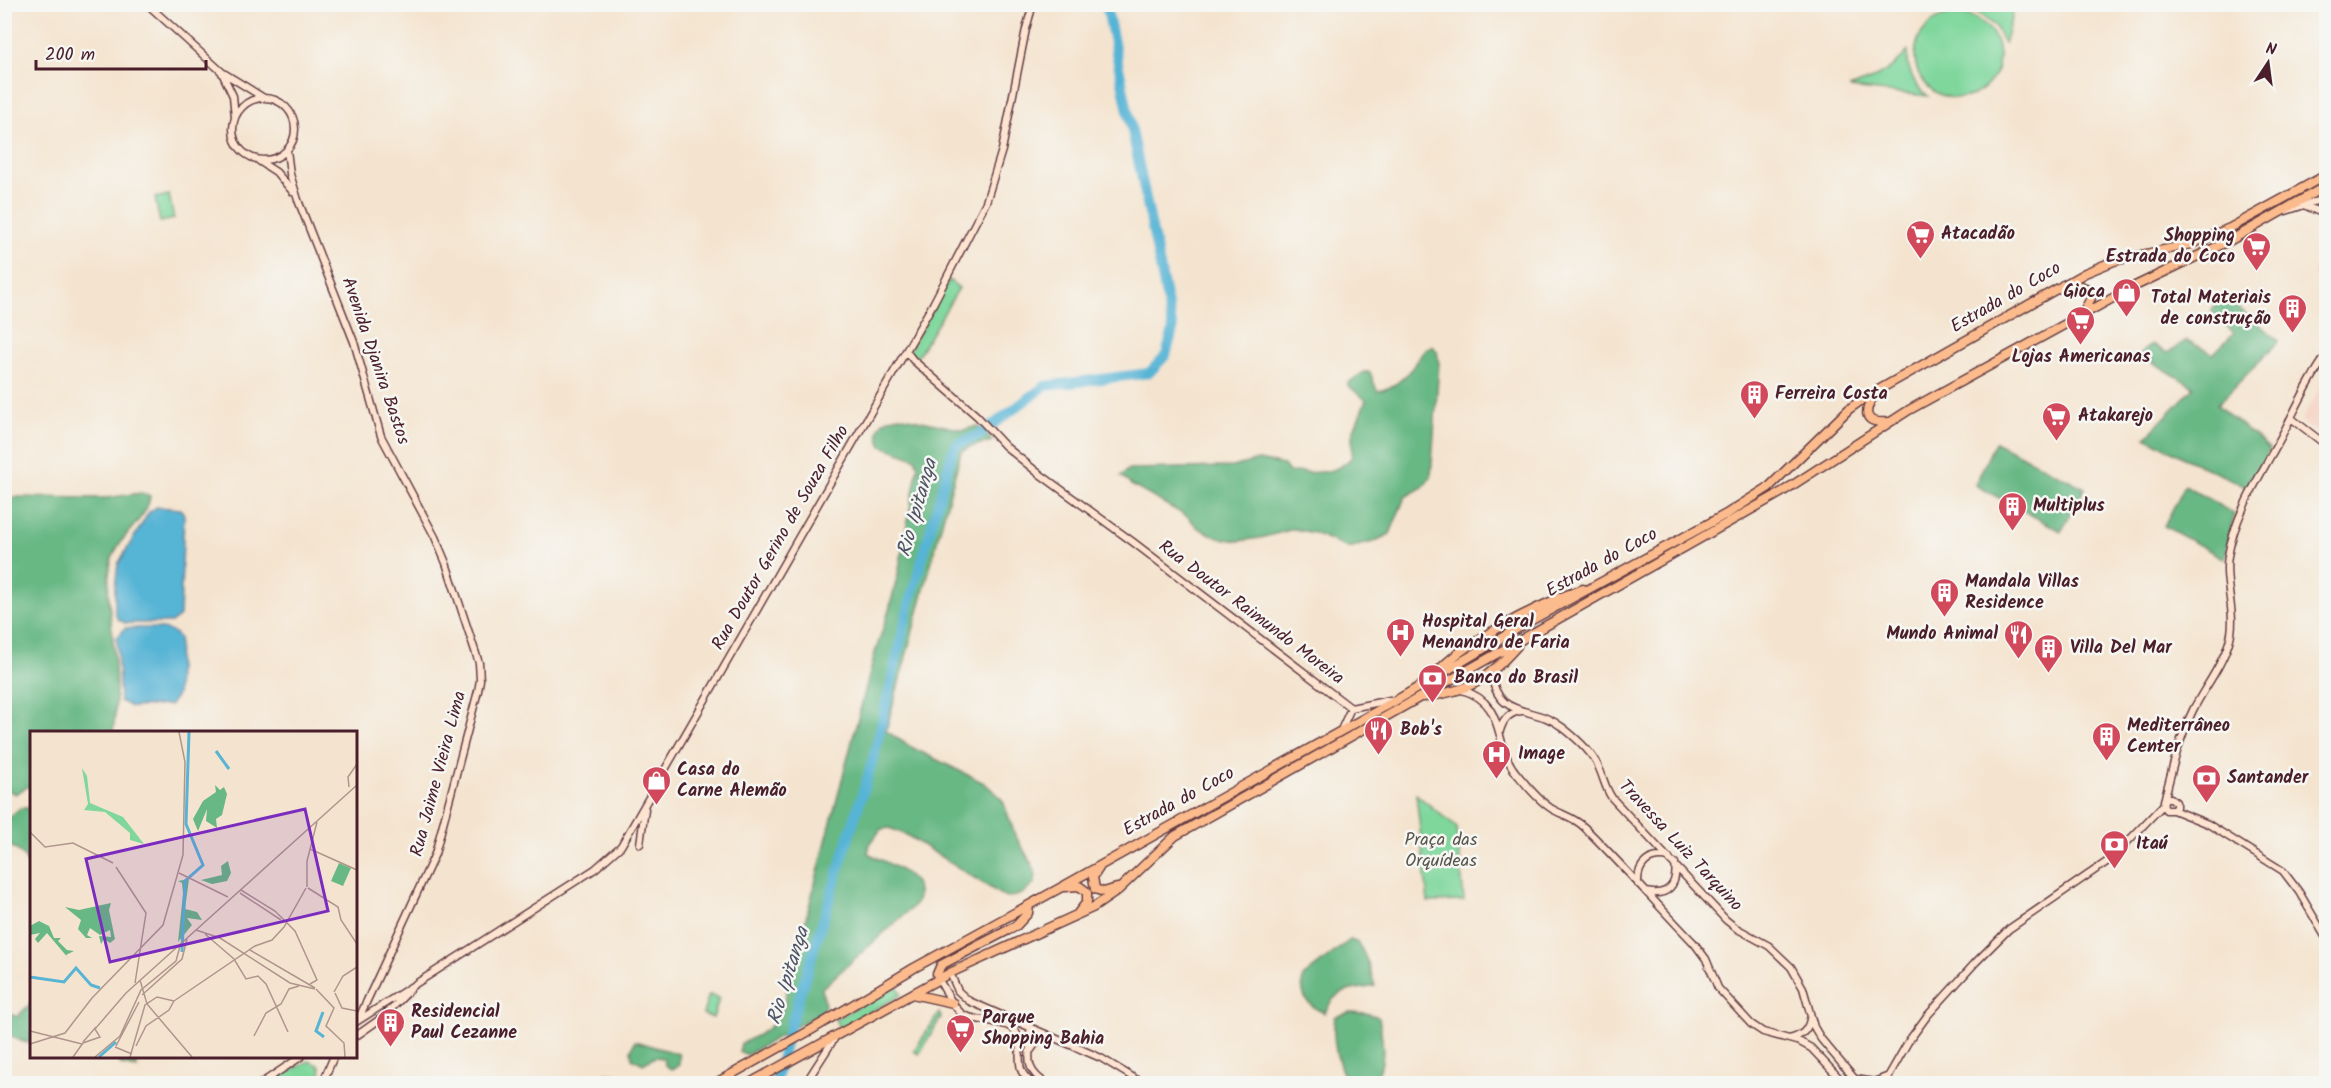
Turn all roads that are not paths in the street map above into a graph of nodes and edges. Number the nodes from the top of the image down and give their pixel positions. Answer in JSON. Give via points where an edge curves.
{"nodes":[{"id":1,"x":147,"y":4,"type":"edge"},
{"id":2,"x":1033,"y":4,"type":"edge"},
{"id":3,"x":222,"y":72,"type":"junction"},
{"id":4,"x":265,"y":98,"type":"junction"},
{"id":5,"x":235,"y":117,"type":"junction"},
{"id":6,"x":287,"y":150,"type":"junction"},
{"id":7,"x":257,"y":159,"type":"junction"},
{"id":8,"x":2326,"y":175,"type":"edge"},
{"id":9,"x":2326,"y":186,"type":"edge"},
{"id":10,"x":2326,"y":198,"type":"edge"},
{"id":11,"x":298,"y":200,"type":"junction"},
{"id":12,"x":2306,"y":206,"type":"junction"},
{"id":13,"x":2280,"y":212,"type":"junction"},
{"id":14,"x":2326,"y":215,"type":"edge"},
{"id":15,"x":2060,"y":286,"type":"junction"},
{"id":16,"x":2081,"y":315,"type":"junction"},
{"id":17,"x":906,"y":351,"type":"junction"},
{"id":18,"x":2326,"y":356,"type":"edge"},
{"id":19,"x":900,"y":360,"type":"junction"},
{"id":20,"x":913,"y":360,"type":"junction"},
{"id":21,"x":1878,"y":390,"type":"junction"},
{"id":22,"x":2291,"y":418,"type":"junction"},
{"id":23,"x":1889,"y":422,"type":"junction"},
{"id":24,"x":2326,"y":445,"type":"edge"},
{"id":25,"x":1522,"y":640,"type":"junction"},
{"id":26,"x":479,"y":663,"type":"joint"},
{"id":27,"x":1491,"y":672,"type":"junction"},
{"id":28,"x":1462,"y":690,"type":"junction"},
{"id":29,"x":1402,"y":697,"type":"junction"},
{"id":30,"x":1417,"y":698,"type":"junction"},
{"id":31,"x":1351,"y":708,"type":"junction"},
{"id":32,"x":1525,"y":711,"type":"junction"},
{"id":33,"x":1341,"y":730,"type":"junction"},
{"id":34,"x":1500,"y":731,"type":"junction"},
{"id":35,"x":2169,"y":779,"type":"junction"},
{"id":36,"x":2164,"y":802,"type":"junction"},
{"id":37,"x":2175,"y":802,"type":"junction"},
{"id":38,"x":646,"y":806,"type":"junction"},
{"id":39,"x":2171,"y":811,"type":"junction"},
{"id":40,"x":2193,"y":817,"type":"junction"},
{"id":41,"x":2150,"y":818,"type":"junction"},
{"id":42,"x":640,"y":844,"type":"dead end"},
{"id":43,"x":1672,"y":861,"type":"junction"},
{"id":44,"x":1103,"y":863,"type":"junction"},
{"id":45,"x":1638,"y":885,"type":"junction"},
{"id":46,"x":1120,"y":887,"type":"junction"},
{"id":47,"x":1060,"y":888,"type":"junction"},
{"id":48,"x":1645,"y":892,"type":"junction"},
{"id":49,"x":1029,"y":905,"type":"junction"},
{"id":50,"x":1075,"y":917,"type":"junction"},
{"id":51,"x":2326,"y":938,"type":"edge"},
{"id":52,"x":950,"y":972,"type":"junction"},
{"id":53,"x":938,"y":979,"type":"junction"},
{"id":54,"x":414,"y":985,"type":"junction"},
{"id":55,"x":912,"y":994,"type":"junction"},
{"id":56,"x":969,"y":1001,"type":"junction"},
{"id":57,"x":953,"y":1003,"type":"junction"},
{"id":58,"x":961,"y":1012,"type":"junction"},
{"id":59,"x":1811,"y":1015,"type":"junction"},
{"id":60,"x":357,"y":1020,"type":"edge"},
{"id":61,"x":357,"y":1021,"type":"edge"},
{"id":62,"x":1030,"y":1027,"type":"junction"},
{"id":63,"x":1043,"y":1033,"type":"junction"},
{"id":64,"x":357,"y":1035,"type":"edge"},
{"id":65,"x":837,"y":1035,"type":"junction"},
{"id":66,"x":1789,"y":1039,"type":"junction"},
{"id":67,"x":1828,"y":1049,"type":"junction"},
{"id":68,"x":1031,"y":1051,"type":"junction"},
{"id":69,"x":1816,"y":1052,"type":"junction"},
{"id":70,"x":299,"y":1058,"type":"edge"},
{"id":71,"x":333,"y":1058,"type":"edge"},
{"id":72,"x":1889,"y":1075,"type":"junction"},
{"id":73,"x":1857,"y":1081,"type":"edge"},
{"id":74,"x":260,"y":1083,"type":"edge"},
{"id":75,"x":322,"y":1083,"type":"edge"},
{"id":76,"x":714,"y":1083,"type":"edge"},
{"id":77,"x":748,"y":1083,"type":"edge"},
{"id":78,"x":805,"y":1083,"type":"edge"},
{"id":79,"x":1032,"y":1083,"type":"edge"},
{"id":80,"x":1047,"y":1083,"type":"edge"},
{"id":81,"x":1144,"y":1083,"type":"edge"},
{"id":82,"x":1845,"y":1083,"type":"edge"},
{"id":83,"x":1884,"y":1083,"type":"edge"}],
"edges":[{"from":1,"to":3,"type":"main road"},
{"from":2,"to":17,"type":"main road","name":"Rua Doutor Gerino de Souza Filho","via":[[993,185]]},
{"from":3,"to":4,"type":"main road"},
{"from":3,"to":5,"type":"main road","via":[[233,96]]},
{"from":4,"to":5,"type":"main road","via":[[247,103]]},
{"from":4,"to":6,"type":"main road","via":[[285,106],[293,119],[294,135]]},
{"from":5,"to":7,"type":"main road","via":[[235,142]]},
{"from":6,"to":7,"type":"main road","via":[[273,159]]},
{"from":6,"to":11,"type":"main road","name":"Avenida Djanira Bastos"},
{"from":7,"to":11,"type":"main road","name":"Avenida Djanira Bastos","via":[[276,172]]},
{"from":8,"to":15,"type":"highway","name":"Estrada do Coco","via":[[2230,228],[2191,244],[2098,266]]},
{"from":9,"to":13,"type":"highway","name":"Estrada do Coco"},
{"from":10,"to":12,"type":"main road"},
{"from":11,"to":26,"type":"main road","name":"Avenida Djanira Bastos","via":[[354,342],[381,436],[440,548]]},
{"from":12,"to":13,"type":"main road"},
{"from":12,"to":14,"type":"main road"},
{"from":13,"to":16,"type":"highway","name":"Estrada do Coco"},
{"from":15,"to":16,"type":"highway","via":[[2088,289],[2091,298]]},
{"from":15,"to":21,"type":"highway","name":"Estrada do Coco"},
{"from":16,"to":23,"type":"highway","name":"Estrada do Coco"},
{"from":17,"to":19,"type":"main road","name":"Rua Doutor Gerino de Souza Filho"},
{"from":17,"to":20,"type":"main road","name":"Rua Doutor Raimundo Moreira"},
{"from":18,"to":22,"type":"main road"},
{"from":19,"to":20,"type":"main road"},
{"from":19,"to":38,"type":"main road","name":"Rua Doutor Gerino de Souza Filho"},
{"from":20,"to":31,"type":"main road","name":"Rua Doutor Raimundo Moreira","via":[[1036,472]]},
{"from":21,"to":23,"type":"highway","via":[[1867,415],[1876,422]]},
{"from":21,"to":29,"type":"highway","name":"Estrada do Coco","via":[[1849,409],[1769,487],[1603,582],[1556,598],[1505,625],[1455,654],[1431,679]]},
{"from":22,"to":24,"type":"main road"},
{"from":22,"to":35,"type":"main road","via":[[2234,532],[2227,562],[2232,631],[2225,654],[2182,734]]},
{"from":23,"to":25,"type":"highway","name":"Estrada do Coco","via":[[1782,492]]},
{"from":25,"to":27,"type":"highway"},
{"from":25,"to":30,"type":"highway","name":"Estrada do Coco"},
{"from":26,"to":60,"type":"main road","name":"Rua Jaime Vieira Lima","via":[[478,692],[435,854]]},
{"from":27,"to":28,"type":"highway"},
{"from":27,"to":32,"type":"main road","name":"Travessa Luiz Tarquino","via":[[1498,697]]},
{"from":28,"to":30,"type":"highway"},
{"from":28,"to":34,"type":"main road","via":[[1482,700]]},
{"from":29,"to":31,"type":"main road","name":"Rua Doutor Raimundo Moreira"},
{"from":29,"to":33,"type":"highway","name":"Estrada do Coco"},
{"from":30,"to":46,"type":"highway","name":"Estrada do Coco","via":[[1175,836]]},
{"from":31,"to":33,"type":"main road","name":"Rua Doutor Raimundo Moreira"},
{"from":32,"to":34,"type":"main road","via":[[1509,715]]},
{"from":32,"to":43,"type":"main road","name":"Travessa Luiz Tarquino","via":[[1556,723],[1574,738],[1597,763],[1612,798]]},
{"from":33,"to":44,"type":"highway","name":"Estrada do Coco"},
{"from":34,"to":45,"type":"main road","via":[[1516,773],[1547,805],[1584,827]]},
{"from":35,"to":36,"type":"main road"},
{"from":35,"to":37,"type":"main road"},
{"from":36,"to":37,"type":"main road"},
{"from":36,"to":39,"type":"main road","via":[[2164,809]]},
{"from":36,"to":41,"type":"main road"},
{"from":37,"to":39,"type":"main road"},
{"from":37,"to":40,"type":"main road"},
{"from":38,"to":42,"type":"main road"},
{"from":38,"to":54,"type":"main road","name":"Rua Doutor Gerino de Souza Filho","via":[[621,846],[595,869]]},
{"from":39,"to":40,"type":"main road"},
{"from":39,"to":41,"type":"main road"},
{"from":40,"to":51,"type":"main road","via":[[2283,871]]},
{"from":41,"to":72,"type":"main road","via":[[2111,859],[2009,929],[1949,989],[1908,1042]]},
{"from":43,"to":45,"type":"main road","via":[[1652,858],[1644,862],[1639,869]]},
{"from":43,"to":48,"type":"main road","via":[[1675,880],[1669,890],[1661,894]]},
{"from":43,"to":59,"type":"main road","name":"Travessa Luiz Tarquino","via":[[1726,920],[1769,946],[1786,962],[1800,982]]},
{"from":44,"to":46,"type":"highway","via":[[1093,877],[1095,889],[1104,892]]},
{"from":44,"to":47,"type":"highway","name":"Estrada do Coco"},
{"from":45,"to":48,"type":"main road"},
{"from":46,"to":50,"type":"highway","name":"Estrada do Coco"},
{"from":47,"to":49,"type":"highway","name":"Estrada do Coco"},
{"from":47,"to":50,"type":"highway","via":[[1079,886],[1087,892],[1087,902]]},
{"from":48,"to":66,"type":"main road","via":[[1698,947],[1718,988],[1751,1024],[1763,1032]]},
{"from":49,"to":53,"type":"highway","via":[[1028,913],[1016,926],[941,965]]},
{"from":49,"to":76,"type":"highway","name":"Estrada do Coco"},
{"from":50,"to":52,"type":"highway","name":"Estrada do Coco"},
{"from":52,"to":53,"type":"highway","name":"Estrada do Coco"},
{"from":52,"to":56,"type":"main road","via":[[958,991]]},
{"from":53,"to":55,"type":"highway","name":"Estrada do Coco"},
{"from":53,"to":57,"type":"main road"},
{"from":54,"to":61,"type":"main road","name":"Rua Doutor Gerino de Souza Filho"},
{"from":54,"to":64,"type":"main road","name":"Rua Doutor Gerino de Souza Filho","via":[[383,1017]]},
{"from":55,"to":57,"type":"highway"},
{"from":55,"to":65,"type":"highway","name":"Estrada do Coco"},
{"from":56,"to":58,"type":"main road","via":[[962,1004]]},
{"from":56,"to":62,"type":"main road"},
{"from":57,"to":58,"type":"main road"},
{"from":58,"to":79,"type":"main road","via":[[1012,1029],[1018,1039],[1021,1070]]},
{"from":59,"to":66,"type":"main road","via":[[1806,1030]]},
{"from":59,"to":67,"type":"main road","name":"Travessa Luiz Tarquino"},
{"from":62,"to":63,"type":"main road"},
{"from":62,"to":68,"type":"main road"},
{"from":63,"to":68,"type":"main road"},
{"from":63,"to":81,"type":"main road","via":[[1119,1067]]},
{"from":65,"to":77,"type":"highway","name":"Estrada do Coco"},
{"from":65,"to":78,"type":"main road"},
{"from":66,"to":69,"type":"main road"},
{"from":67,"to":69,"type":"main road","via":[[1820,1046]]},
{"from":67,"to":73,"type":"main road","name":"Travessa Luiz Tarquino"},
{"from":68,"to":80,"type":"main road","via":[[1029,1066]]},
{"from":69,"to":82,"type":"main road"},
{"from":70,"to":74,"type":"main road"},
{"from":71,"to":75,"type":"main road"},
{"from":72,"to":73,"type":"main road","via":[[1874,1082]]},
{"from":72,"to":83,"type":"main road"}]}
